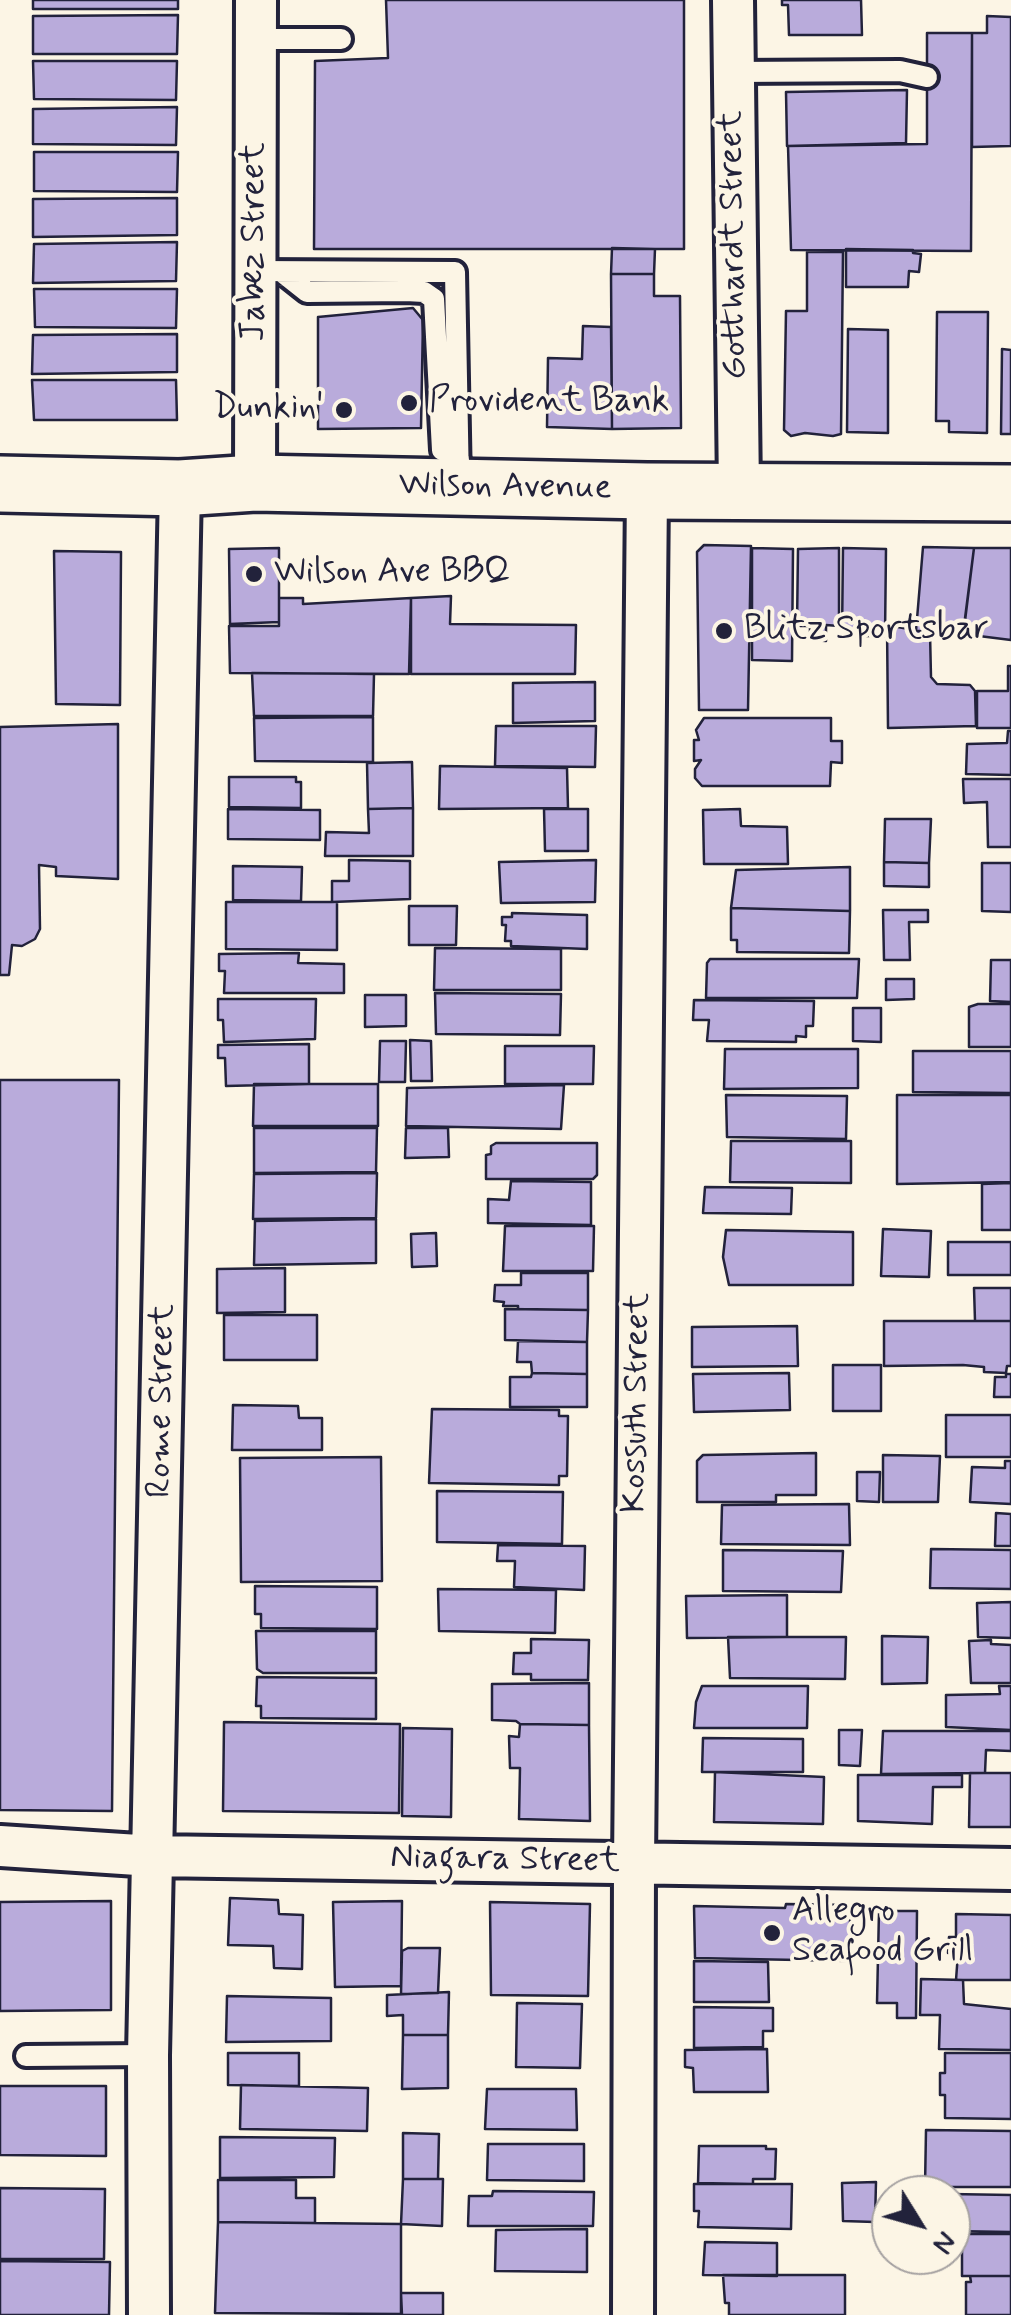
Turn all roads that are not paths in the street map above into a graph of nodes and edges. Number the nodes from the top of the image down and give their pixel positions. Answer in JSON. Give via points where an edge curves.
{"nodes":[{"id":1,"x":733,"y":0,"type":"edge"},
{"id":2,"x":256,"y":20,"type":"edge"},
{"id":3,"x":341,"y":39,"type":"dead end"},
{"id":4,"x":733,"y":72,"type":"junction"},
{"id":5,"x":927,"y":77,"type":"dead end"},
{"id":6,"x":269,"y":272,"type":"junction"},
{"id":7,"x":459,"y":473,"type":"junction"},
{"id":8,"x":255,"y":483,"type":"junction"},
{"id":9,"x":0,"y":484,"type":"edge"},
{"id":10,"x":180,"y":488,"type":"junction"},
{"id":11,"x":739,"y":490,"type":"junction"},
{"id":12,"x":647,"y":492,"type":"junction"},
{"id":13,"x":1011,"y":493,"type":"edge"},
{"id":14,"x":0,"y":1846,"type":"edge"},
{"id":15,"x":154,"y":1856,"type":"junction"},
{"id":16,"x":634,"y":1863,"type":"junction"},
{"id":17,"x":1011,"y":1869,"type":"edge"},
{"id":18,"x":26,"y":2056,"type":"dead end"},
{"id":19,"x":148,"y":2056,"type":"junction"},
{"id":20,"x":149,"y":2315,"type":"edge"},
{"id":21,"x":633,"y":2315,"type":"edge"}],
"edges":[{"from":1,"to":4,"type":"street","name":"Gotthardt Street"},
{"from":2,"to":3,"type":"lane"},
{"from":2,"to":6,"type":"street","name":"Jabez Street"},
{"from":4,"to":5,"type":"lane","via":[[900,71]]},
{"from":4,"to":11,"type":"street","name":"Gotthardt Street"},
{"from":6,"to":7,"type":"lane","via":[[307,292],[406,291],[434,299],[442,450]]},
{"from":6,"to":7,"type":"lane","via":[[455,272]]},
{"from":6,"to":8,"type":"street","name":"Jabez Street"},
{"from":7,"to":8,"type":"main road","name":"Wilson Avenue"},
{"from":7,"to":12,"type":"main road","name":"Wilson Avenue"},
{"from":8,"to":10,"type":"main road","name":"Wilson Avenue"},
{"from":9,"to":10,"type":"main road","name":"Wilson Avenue"},
{"from":10,"to":15,"type":"street","name":"Rome Street"},
{"from":11,"to":12,"type":"main road","name":"Wilson Avenue"},
{"from":11,"to":13,"type":"main road","name":"Wilson Avenue"},
{"from":12,"to":16,"type":"street","name":"Kossuth Street"},
{"from":14,"to":15,"type":"street","name":"Niagara Street"},
{"from":15,"to":16,"type":"street","name":"Niagara Street"},
{"from":15,"to":19,"type":"street","name":"Rome Street"},
{"from":16,"to":17,"type":"street","name":"Niagara Street"},
{"from":16,"to":21,"type":"street","name":"Kossuth Street"},
{"from":18,"to":19,"type":"lane"},
{"from":19,"to":20,"type":"street","name":"Rome Street"}]}
